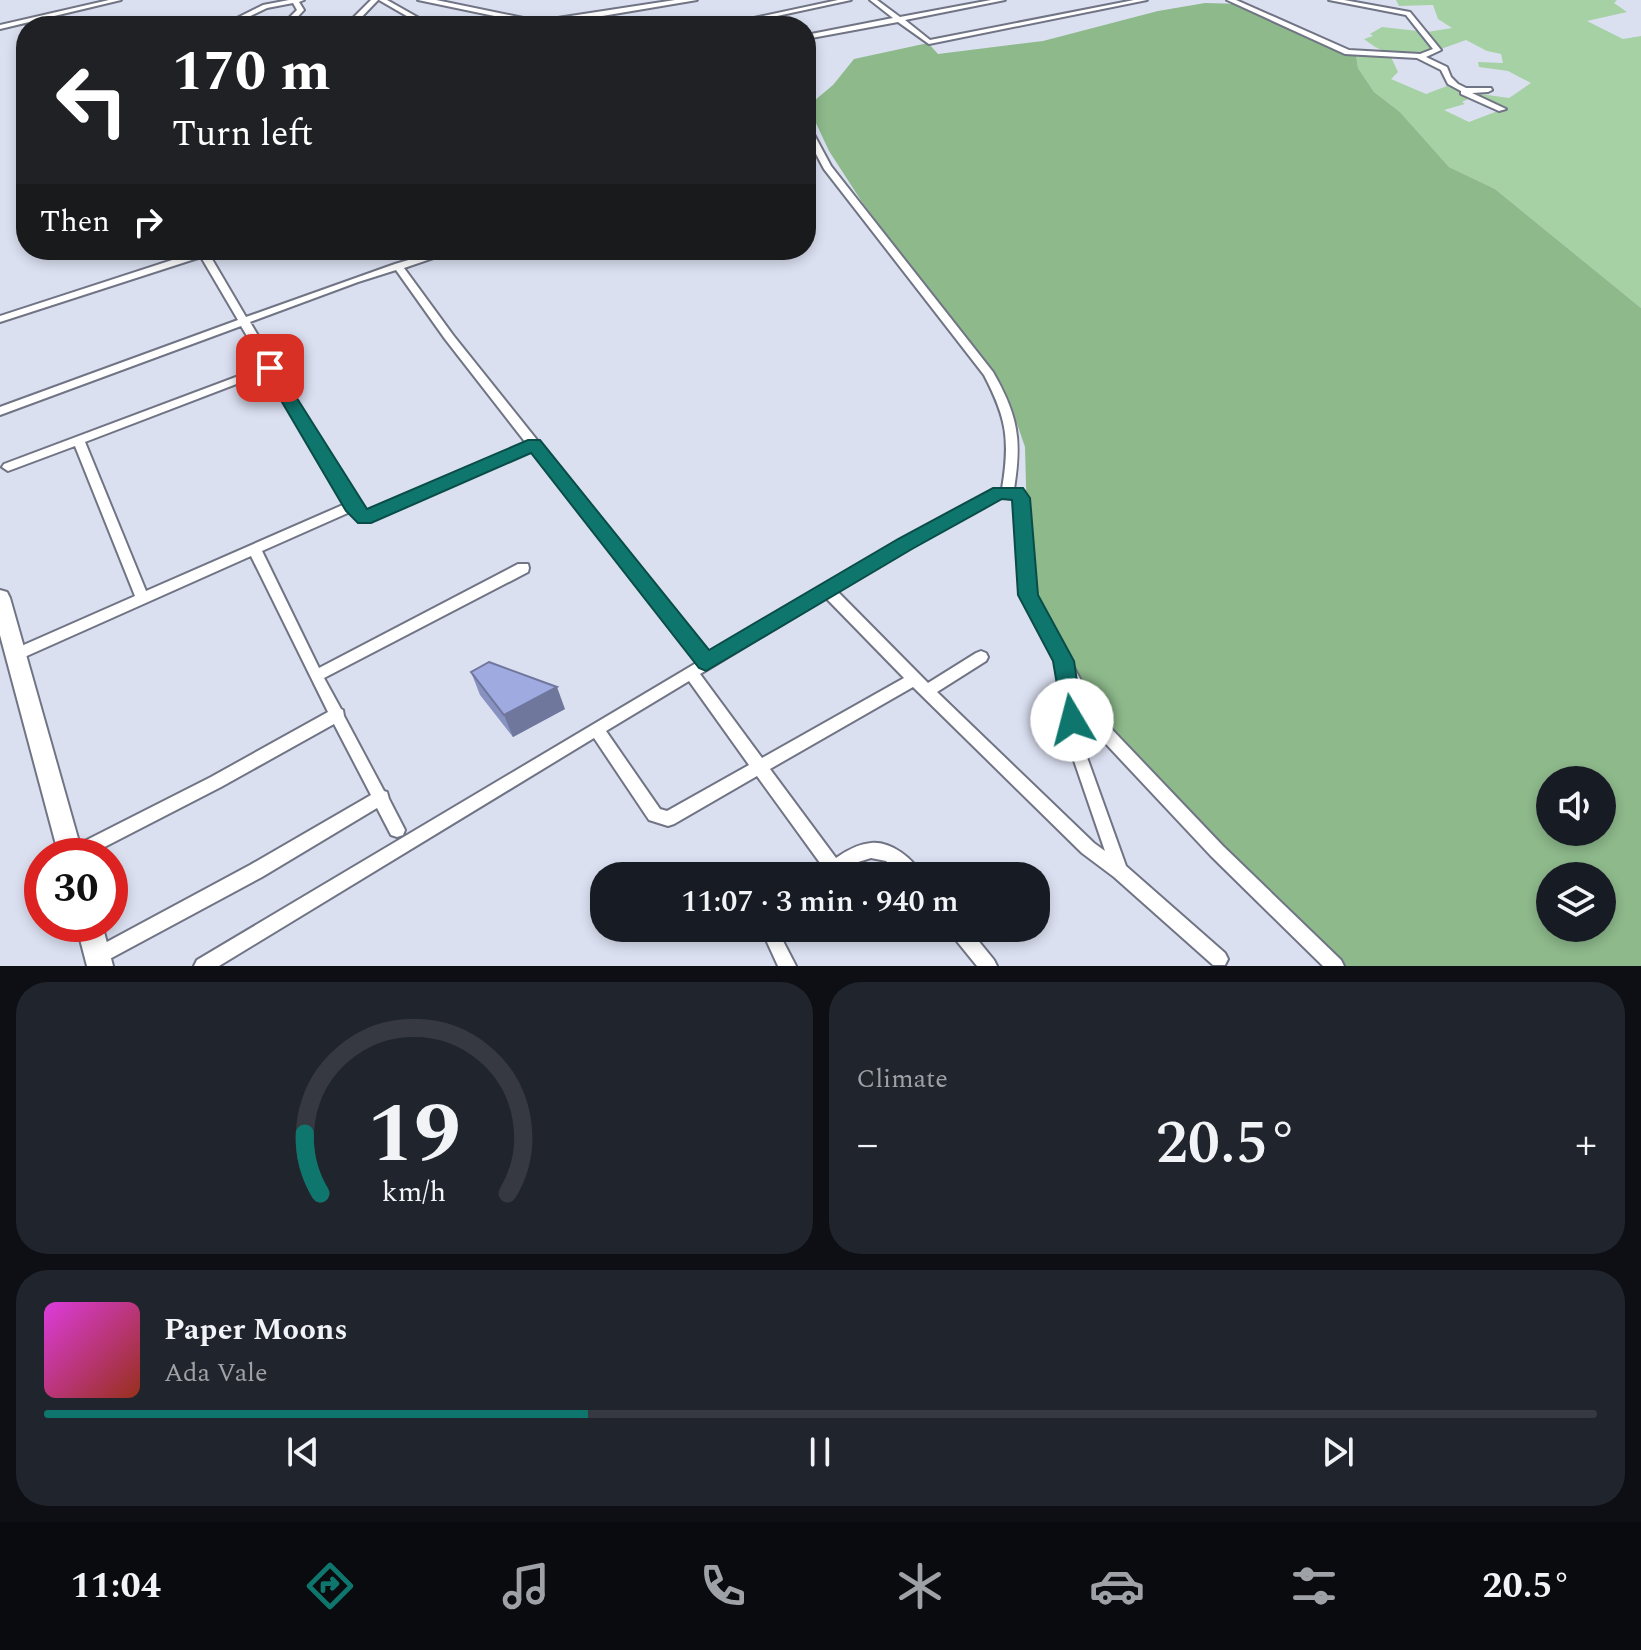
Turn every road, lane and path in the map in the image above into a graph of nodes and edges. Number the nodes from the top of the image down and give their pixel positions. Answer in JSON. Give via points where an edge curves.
{"nodes":[{"id":1,"x":118,"y":0,"type":"edge"},
{"id":2,"x":375,"y":0,"type":"edge"},
{"id":3,"x":382,"y":0,"type":"edge"},
{"id":4,"x":423,"y":0,"type":"edge"},
{"id":5,"x":690,"y":0,"type":"edge"},
{"id":6,"x":848,"y":0,"type":"edge"},
{"id":7,"x":873,"y":0,"type":"edge"},
{"id":8,"x":1002,"y":0,"type":"edge"},
{"id":9,"x":1144,"y":0,"type":"edge"},
{"id":10,"x":1230,"y":0,"type":"edge"},
{"id":11,"x":1332,"y":0,"type":"edge"},
{"id":12,"x":298,"y":1,"type":"edge"},
{"id":13,"x":276,"y":2,"type":"edge"},
{"id":14,"x":48,"y":16,"type":"edge"},
{"id":15,"x":244,"y":16,"type":"edge"},
{"id":16,"x":359,"y":16,"type":"edge"},
{"id":17,"x":411,"y":16,"type":"edge"},
{"id":18,"x":493,"y":16,"type":"edge"},
{"id":19,"x":590,"y":16,"type":"edge"},
{"id":20,"x":770,"y":16,"type":"edge"},
{"id":21,"x":895,"y":19,"type":"junction"},
{"id":22,"x":816,"y":35,"type":"edge"},
{"id":23,"x":1419,"y":56,"type":"junction"},
{"id":24,"x":1458,"y":89,"type":"junction"},
{"id":25,"x":1488,"y":90,"type":"dead end"},
{"id":26,"x":1502,"y":109,"type":"dead end"},
{"id":27,"x":816,"y":146,"type":"edge"},
{"id":28,"x":183,"y":260,"type":"edge"},
{"id":29,"x":212,"y":260,"type":"edge"},
{"id":30,"x":407,"y":260,"type":"edge"},
{"id":31,"x":398,"y":266,"type":"junction"},
{"id":32,"x":0,"y":319,"type":"edge"},
{"id":33,"x":242,"y":321,"type":"junction"},
{"id":34,"x":270,"y":368,"type":"junction"},
{"id":35,"x":0,"y":411,"type":"edge"},
{"id":36,"x":79,"y":441,"type":"junction"},
{"id":37,"x":534,"y":444,"type":"junction"},
{"id":38,"x":8,"y":467,"type":"dead end"},
{"id":39,"x":1007,"y":492,"type":"junction"},
{"id":40,"x":352,"y":506,"type":"junction"},
{"id":41,"x":255,"y":551,"type":"junction"},
{"id":42,"x":523,"y":568,"type":"dead end"},
{"id":43,"x":827,"y":590,"type":"junction"},
{"id":44,"x":0,"y":598,"type":"edge"},
{"id":45,"x":143,"y":599,"type":"junction"},
{"id":46,"x":15,"y":655,"type":"junction"},
{"id":47,"x":981,"y":657,"type":"dead end"},
{"id":48,"x":1063,"y":661,"type":"junction"},
{"id":49,"x":706,"y":662,"type":"junction"},
{"id":50,"x":690,"y":672,"type":"junction"},
{"id":51,"x":316,"y":676,"type":"junction"},
{"id":52,"x":914,"y":679,"type":"junction"},
{"id":53,"x":928,"y":691,"type":"junction"},
{"id":54,"x":338,"y":714,"type":"junction"},
{"id":55,"x":597,"y":730,"type":"junction"},
{"id":56,"x":759,"y":766,"type":"junction"},
{"id":57,"x":382,"y":797,"type":"junction"},
{"id":58,"x":397,"y":830,"type":"dead end"},
{"id":59,"x":66,"y":838,"type":"edge"},
{"id":60,"x":106,"y":838,"type":"edge"},
{"id":61,"x":823,"y":862,"type":"edge"},
{"id":62,"x":844,"y":862,"type":"edge"},
{"id":63,"x":902,"y":862,"type":"edge"},
{"id":64,"x":1120,"y":871,"type":"junction"},
{"id":65,"x":775,"y":942,"type":"edge"},
{"id":66,"x":968,"y":942,"type":"edge"},
{"id":67,"x":1219,"y":959,"type":"dead end"},
{"id":68,"x":99,"y":961,"type":"edge"},
{"id":69,"x":203,"y":966,"type":"edge"},
{"id":70,"x":787,"y":966,"type":"edge"},
{"id":71,"x":988,"y":966,"type":"edge"},
{"id":72,"x":1335,"y":966,"type":"edge"}],
"edges":[{"from":1,"to":14,"type":"street"},
{"from":2,"to":16,"type":"street"},
{"from":3,"to":17,"type":"street"},
{"from":4,"to":18,"type":"street"},
{"from":5,"to":19,"type":"street"},
{"from":6,"to":20,"type":"street"},
{"from":7,"to":21,"type":"street"},
{"from":8,"to":21,"type":"street"},
{"from":9,"to":21,"type":"street","via":[[937,42],[924,41]]},
{"from":10,"to":23,"type":"street","via":[[1348,52]]},
{"from":11,"to":23,"type":"street","via":[[1408,13],[1437,50]]},
{"from":12,"to":13,"type":"street"},
{"from":13,"to":15,"type":"street"},
{"from":21,"to":22,"type":"street"},
{"from":23,"to":24,"type":"street","via":[[1444,69]]},
{"from":24,"to":25,"type":"street"},
{"from":24,"to":26,"type":"street"},
{"from":27,"to":39,"type":"street","via":[[989,374],[1006,404],[1016,444]]},
{"from":28,"to":32,"type":"street"},
{"from":29,"to":33,"type":"street"},
{"from":30,"to":31,"type":"street"},
{"from":31,"to":33,"type":"street"},
{"from":31,"to":37,"type":"street"},
{"from":33,"to":34,"type":"street"},
{"from":33,"to":35,"type":"street"},
{"from":34,"to":36,"type":"street"},
{"from":34,"to":40,"type":"street"},
{"from":36,"to":38,"type":"street"},
{"from":36,"to":45,"type":"street"},
{"from":37,"to":40,"type":"street","via":[[364,518]]},
{"from":37,"to":49,"type":"street"},
{"from":39,"to":43,"type":"street"},
{"from":39,"to":48,"type":"street","via":[[1021,498],[1028,595]]},
{"from":40,"to":41,"type":"street"},
{"from":41,"to":45,"type":"street"},
{"from":41,"to":51,"type":"street"},
{"from":42,"to":51,"type":"street"},
{"from":43,"to":49,"type":"street"},
{"from":43,"to":52,"type":"street"},
{"from":44,"to":46,"type":"main road"},
{"from":45,"to":46,"type":"street"},
{"from":46,"to":59,"type":"main road"},
{"from":47,"to":53,"type":"street"},
{"from":48,"to":64,"type":"street","via":[[1077,749]]},
{"from":48,"to":72,"type":"street","via":[[1096,723]]},
{"from":49,"to":50,"type":"street"},
{"from":50,"to":55,"type":"street"},
{"from":50,"to":56,"type":"street"},
{"from":51,"to":54,"type":"street"},
{"from":52,"to":53,"type":"street"},
{"from":52,"to":56,"type":"street"},
{"from":53,"to":64,"type":"street","via":[[1088,848]]},
{"from":54,"to":57,"type":"street"},
{"from":54,"to":60,"type":"street"},
{"from":55,"to":56,"type":"street","via":[[655,815],[668,819]]},
{"from":55,"to":69,"type":"street"},
{"from":56,"to":61,"type":"street"},
{"from":57,"to":58,"type":"street"},
{"from":57,"to":68,"type":"street"},
{"from":62,"to":63,"type":"street","via":[[860,850],[882,850]]},
{"from":64,"to":67,"type":"street"},
{"from":65,"to":70,"type":"street"},
{"from":66,"to":71,"type":"street"}]}
